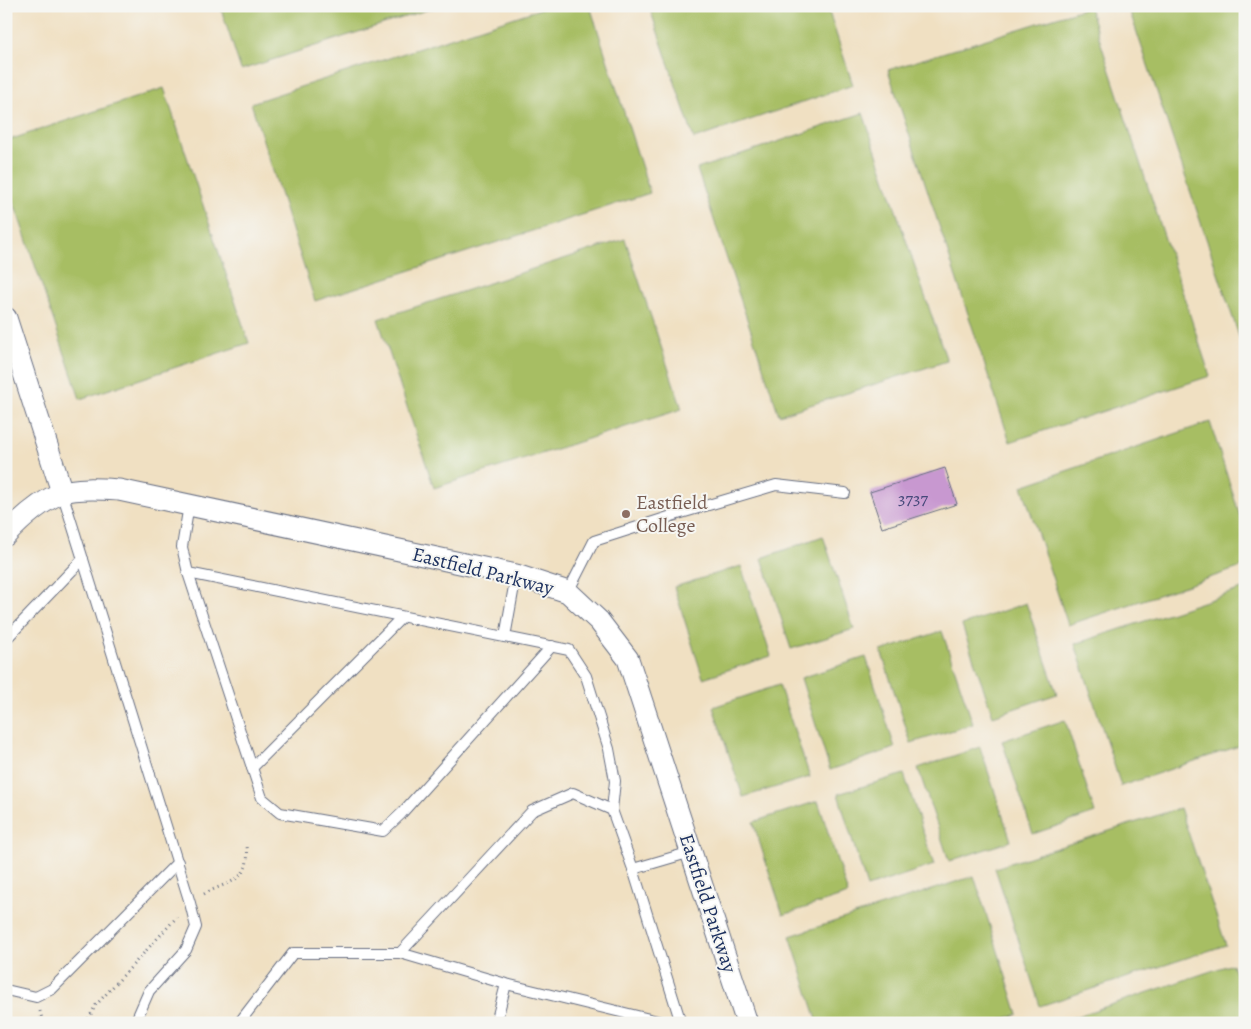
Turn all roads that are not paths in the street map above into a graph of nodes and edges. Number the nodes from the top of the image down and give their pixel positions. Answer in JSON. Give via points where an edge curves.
{"nodes":[{"id":1,"x":6,"y":318,"type":"edge"},
{"id":2,"x":62,"y":492,"type":"junction"},
{"id":3,"x":845,"y":493,"type":"dead end"},
{"id":4,"x":188,"y":505,"type":"junction"},
{"id":5,"x":6,"y":535,"type":"edge"},
{"id":6,"x":83,"y":559,"type":"junction"},
{"id":7,"x":188,"y":574,"type":"junction"},
{"id":8,"x":516,"y":575,"type":"junction"},
{"id":9,"x":568,"y":592,"type":"junction"},
{"id":10,"x":402,"y":617,"type":"junction"},
{"id":11,"x":505,"y":637,"type":"junction"},
{"id":12,"x":6,"y":639,"type":"edge"},
{"id":13,"x":552,"y":646,"type":"junction"},
{"id":14,"x":252,"y":768,"type":"junction"},
{"id":15,"x":612,"y":810,"type":"junction"},
{"id":16,"x":691,"y":852,"type":"junction"},
{"id":17,"x":178,"y":862,"type":"junction"},
{"id":18,"x":633,"y":869,"type":"junction"},
{"id":19,"x":400,"y":953,"type":"junction"},
{"id":20,"x":506,"y":984,"type":"junction"},
{"id":21,"x":6,"y":990,"type":"edge"},
{"id":22,"x":135,"y":1023,"type":"edge"},
{"id":23,"x":239,"y":1023,"type":"edge"},
{"id":24,"x":496,"y":1023,"type":"edge"},
{"id":25,"x":666,"y":1023,"type":"edge"},
{"id":26,"x":682,"y":1023,"type":"edge"},
{"id":27,"x":747,"y":1023,"type":"edge"}],
"edges":[{"from":1,"to":2,"type":"street"},
{"from":2,"to":4,"type":"street","name":"Eastfield Parkway","via":[[119,490]]},
{"from":2,"to":5,"type":"street","name":"Eastfield Parkway","via":[[34,509]]},
{"from":2,"to":6,"type":"lane"},
{"from":3,"to":9,"type":"lane","via":[[776,485],[594,541]]},
{"from":4,"to":7,"type":"lane","via":[[182,547]]},
{"from":4,"to":8,"type":"street","name":"Eastfield Parkway"},
{"from":6,"to":12,"type":"lane"},
{"from":6,"to":17,"type":"lane"},
{"from":7,"to":10,"type":"lane"},
{"from":7,"to":14,"type":"lane"},
{"from":8,"to":9,"type":"street","name":"Eastfield Parkway"},
{"from":8,"to":11,"type":"lane"},
{"from":9,"to":16,"type":"street","name":"Eastfield Parkway","via":[[599,620],[628,659]]},
{"from":10,"to":11,"type":"lane"},
{"from":10,"to":14,"type":"lane"},
{"from":11,"to":13,"type":"lane"},
{"from":13,"to":14,"type":"lane","via":[[383,831],[280,812],[262,798]]},
{"from":13,"to":15,"type":"lane","via":[[569,650],[586,676],[609,749],[615,781]]},
{"from":15,"to":18,"type":"lane"},
{"from":15,"to":19,"type":"lane","via":[[573,793],[532,811]]},
{"from":16,"to":18,"type":"lane"},
{"from":16,"to":27,"type":"street","name":"Eastfield Parkway"},
{"from":17,"to":21,"type":"lane","via":[[52,988],[36,997]]},
{"from":17,"to":22,"type":"lane","via":[[196,927],[186,950],[149,991]]},
{"from":18,"to":26,"type":"lane"},
{"from":19,"to":20,"type":"lane"},
{"from":19,"to":23,"type":"lane","via":[[294,953]]},
{"from":20,"to":24,"type":"lane"},
{"from":20,"to":25,"type":"lane"}]}
